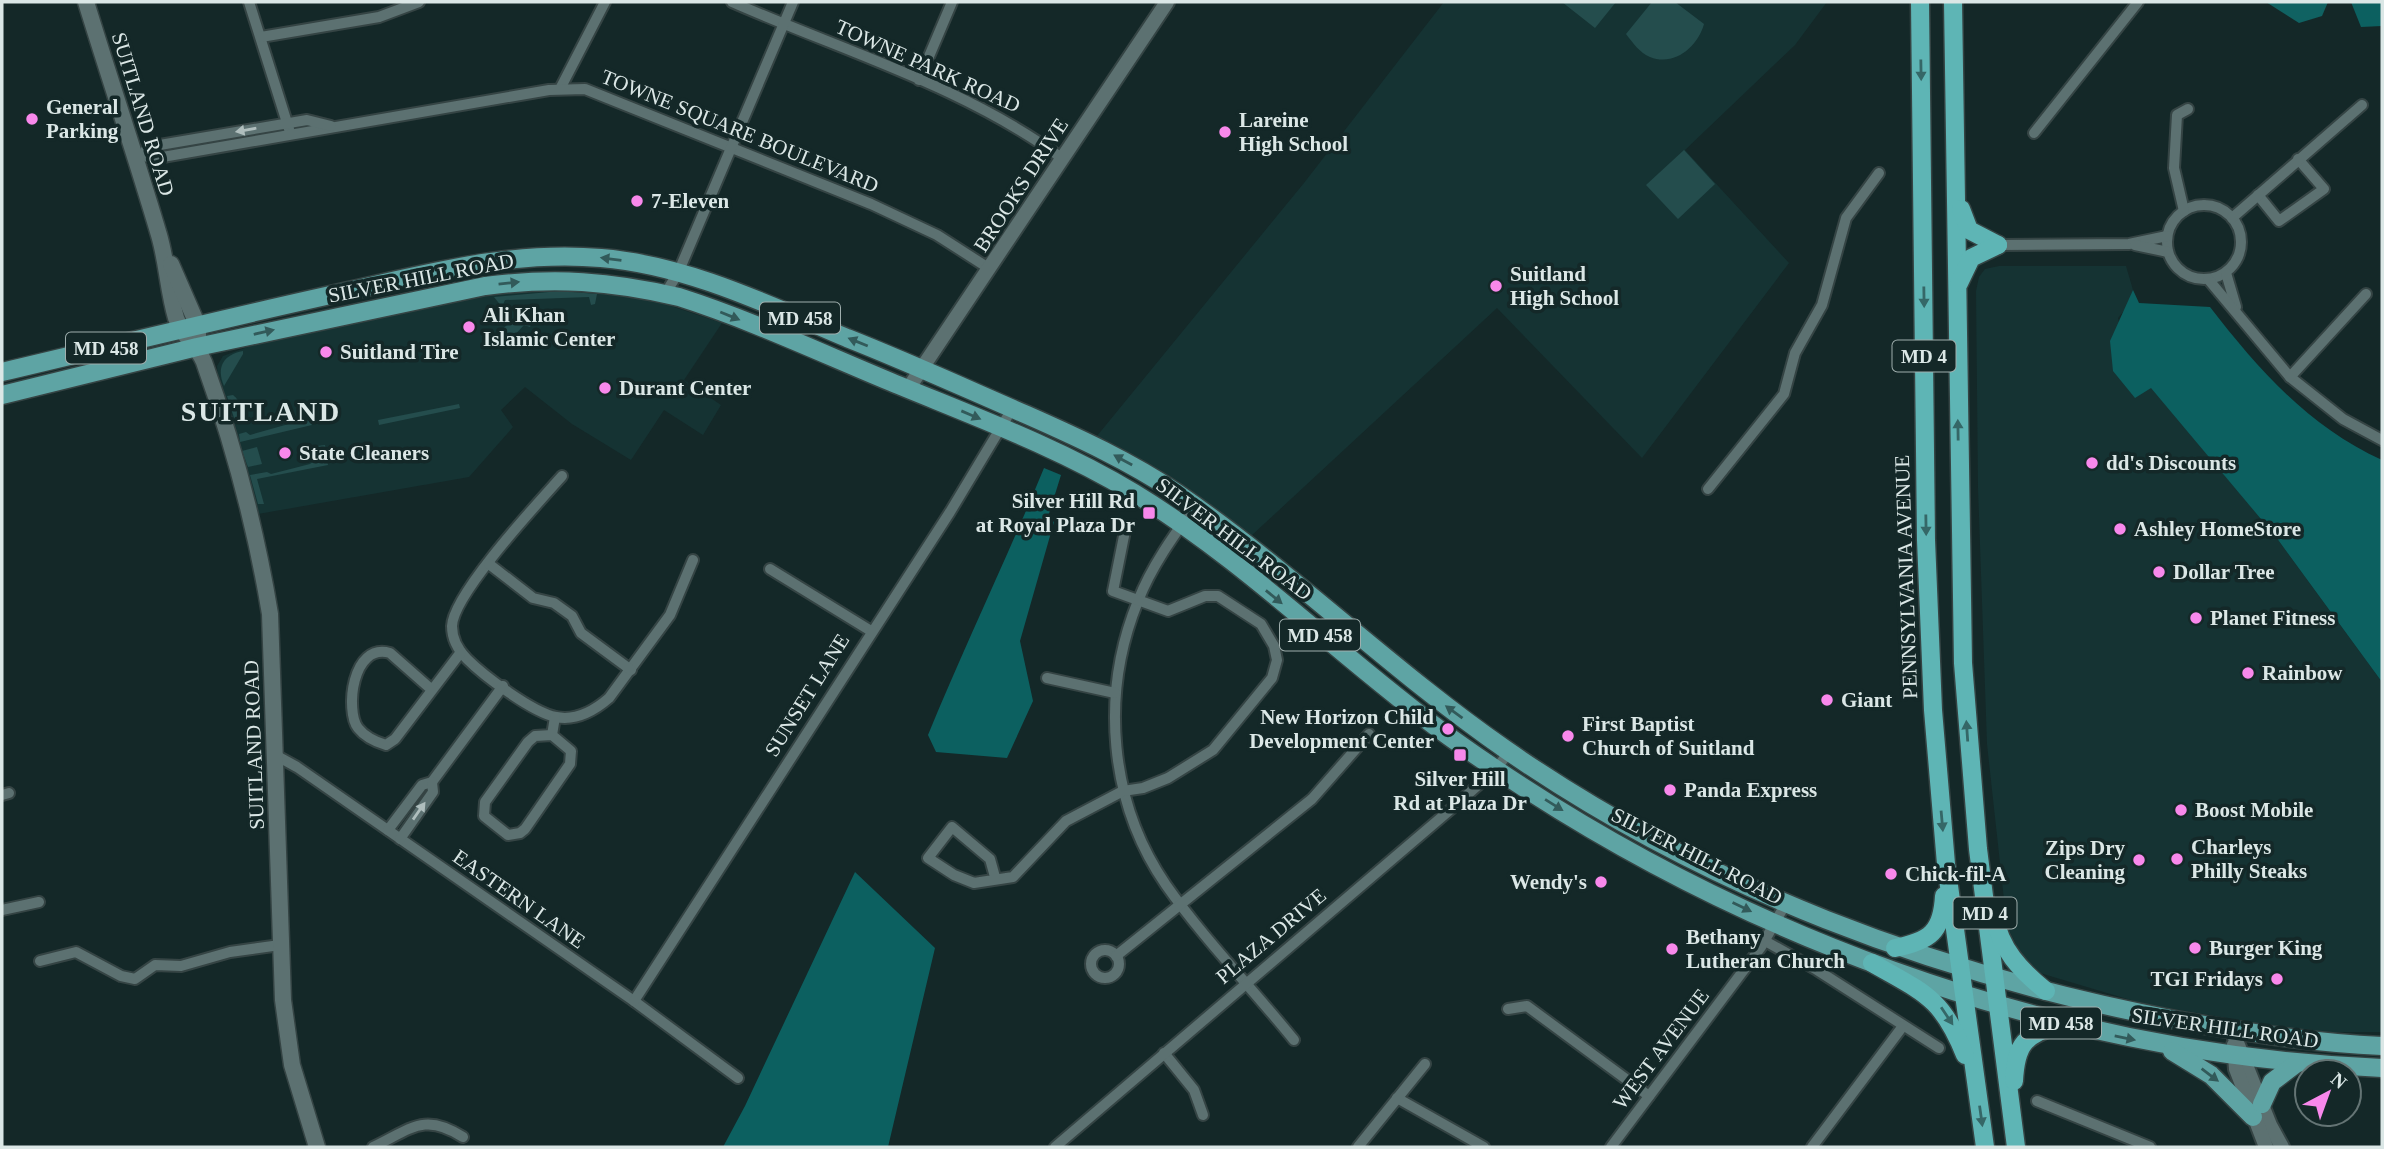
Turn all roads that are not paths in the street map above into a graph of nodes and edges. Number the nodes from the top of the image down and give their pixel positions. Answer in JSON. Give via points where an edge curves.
{"nodes":[{"id":1,"x":86,"y":2,"type":"edge"},
{"id":2,"x":249,"y":2,"type":"edge"},
{"id":3,"x":419,"y":2,"type":"edge"},
{"id":4,"x":605,"y":2,"type":"edge"},
{"id":5,"x":732,"y":2,"type":"edge"},
{"id":6,"x":793,"y":2,"type":"edge"},
{"id":7,"x":952,"y":2,"type":"edge"},
{"id":8,"x":1167,"y":2,"type":"edge"},
{"id":9,"x":1920,"y":2,"type":"edge"},
{"id":10,"x":1953,"y":2,"type":"edge"},
{"id":11,"x":2138,"y":2,"type":"edge"},
{"id":12,"x":784,"y":24,"type":"junction"},
{"id":13,"x":261,"y":37,"type":"junction"},
{"id":14,"x":919,"y":80,"type":"junction"},
{"id":15,"x":559,"y":89,"type":"junction"},
{"id":16,"x":2362,"y":105,"type":"dead end"},
{"id":17,"x":2188,"y":109,"type":"dead end"},
{"id":18,"x":287,"y":123,"type":"junction"},
{"id":19,"x":337,"y":127,"type":"junction"},
{"id":20,"x":2034,"y":133,"type":"dead end"},
{"id":21,"x":291,"y":135,"type":"junction"},
{"id":22,"x":731,"y":146,"type":"junction"},
{"id":23,"x":138,"y":155,"type":"junction"},
{"id":24,"x":1063,"y":159,"type":"junction"},
{"id":25,"x":2298,"y":159,"type":"junction"},
{"id":26,"x":1879,"y":173,"type":"dead end"},
{"id":27,"x":1956,"y":192,"type":"junction"},
{"id":28,"x":2258,"y":195,"type":"junction"},
{"id":29,"x":2184,"y":211,"type":"junction"},
{"id":30,"x":2232,"y":218,"type":"junction"},
{"id":31,"x":2167,"y":236,"type":"junction"},
{"id":32,"x":2129,"y":244,"type":"junction"},
{"id":33,"x":1998,"y":245,"type":"junction"},
{"id":34,"x":2168,"y":252,"type":"junction"},
{"id":35,"x":990,"y":269,"type":"junction"},
{"id":36,"x":678,"y":273,"type":"junction"},
{"id":37,"x":2225,"y":273,"type":"junction"},
{"id":38,"x":2208,"y":279,"type":"junction"},
{"id":39,"x":1956,"y":289,"type":"junction"},
{"id":40,"x":665,"y":294,"type":"junction"},
{"id":41,"x":2366,"y":294,"type":"dead end"},
{"id":42,"x":2237,"y":311,"type":"junction"},
{"id":43,"x":190,"y":328,"type":"junction"},
{"id":44,"x":197,"y":347,"type":"junction"},
{"id":45,"x":921,"y":368,"type":"junction"},
{"id":46,"x":2,"y":372,"type":"edge"},
{"id":47,"x":2290,"y":377,"type":"junction"},
{"id":48,"x":908,"y":389,"type":"junction"},
{"id":49,"x":2,"y":396,"type":"edge"},
{"id":50,"x":1012,"y":409,"type":"junction"},
{"id":51,"x":1001,"y":428,"type":"junction"},
{"id":52,"x":2382,"y":440,"type":"edge"},
{"id":53,"x":562,"y":476,"type":"dead end"},
{"id":54,"x":1708,"y":489,"type":"dead end"},
{"id":55,"x":1195,"y":506,"type":"junction"},
{"id":56,"x":1182,"y":524,"type":"junction"},
{"id":57,"x":1126,"y":526,"type":"dead end"},
{"id":58,"x":693,"y":560,"type":"dead end"},
{"id":59,"x":489,"y":564,"type":"junction"},
{"id":60,"x":770,"y":569,"type":"dead end"},
{"id":61,"x":1138,"y":599,"type":"junction"},
{"id":62,"x":871,"y":631,"type":"junction"},
{"id":63,"x":461,"y":652,"type":"junction"},
{"id":64,"x":631,"y":670,"type":"junction"},
{"id":65,"x":1047,"y":678,"type":"dead end"},
{"id":66,"x":503,"y":686,"type":"junction"},
{"id":67,"x":432,"y":690,"type":"junction"},
{"id":68,"x":1115,"y":693,"type":"junction"},
{"id":69,"x":555,"y":717,"type":"junction"},
{"id":70,"x":1369,"y":734,"type":"dead end"},
{"id":71,"x":552,"y":735,"type":"junction"},
{"id":72,"x":1509,"y":752,"type":"junction"},
{"id":73,"x":275,"y":755,"type":"junction"},
{"id":74,"x":1496,"y":769,"type":"junction"},
{"id":75,"x":432,"y":782,"type":"junction"},
{"id":76,"x":1122,"y":791,"type":"junction"},
{"id":77,"x":388,"y":831,"type":"junction"},
{"id":78,"x":400,"y":839,"type":"junction"},
{"id":79,"x":1978,"y":849,"type":"junction"},
{"id":80,"x":1947,"y":864,"type":"junction"},
{"id":81,"x":995,"y":877,"type":"junction"},
{"id":82,"x":39,"y":902,"type":"dead end"},
{"id":83,"x":1786,"y":903,"type":"junction"},
{"id":84,"x":1182,"y":906,"type":"junction"},
{"id":85,"x":2,"y":910,"type":"edge"},
{"id":86,"x":1776,"y":923,"type":"junction"},
{"id":87,"x":1765,"y":941,"type":"junction"},
{"id":88,"x":280,"y":945,"type":"junction"},
{"id":89,"x":1895,"y":948,"type":"junction"},
{"id":90,"x":1116,"y":956,"type":"dead end"},
{"id":91,"x":40,"y":961,"type":"dead end"},
{"id":92,"x":1872,"y":963,"type":"junction"},
{"id":93,"x":1961,"y":968,"type":"junction"},
{"id":94,"x":1993,"y":977,"type":"junction"},
{"id":95,"x":1247,"y":981,"type":"junction"},
{"id":96,"x":2046,"y":991,"type":"junction"},
{"id":97,"x":1965,"y":995,"type":"junction"},
{"id":98,"x":634,"y":1001,"type":"junction"},
{"id":99,"x":1996,"y":1004,"type":"junction"},
{"id":100,"x":1508,"y":1009,"type":"dead end"},
{"id":101,"x":2061,"y":1023,"type":"junction"},
{"id":102,"x":1903,"y":1026,"type":"junction"},
{"id":103,"x":2232,"y":1030,"type":"junction"},
{"id":104,"x":1294,"y":1040,"type":"dead end"},
{"id":105,"x":2159,"y":1045,"type":"junction"},
{"id":106,"x":2382,"y":1046,"type":"edge"},
{"id":107,"x":1939,"y":1048,"type":"dead end"},
{"id":108,"x":1164,"y":1053,"type":"junction"},
{"id":109,"x":2240,"y":1057,"type":"junction"},
{"id":110,"x":2293,"y":1063,"type":"edge"},
{"id":111,"x":1426,"y":1064,"type":"dead end"},
{"id":112,"x":2293,"y":1066,"type":"edge"},
{"id":113,"x":2363,"y":1067,"type":"edge"},
{"id":114,"x":2382,"y":1068,"type":"edge"},
{"id":115,"x":738,"y":1078,"type":"dead end"},
{"id":116,"x":1977,"y":1084,"type":"junction"},
{"id":117,"x":1650,"y":1096,"type":"junction"},
{"id":118,"x":1397,"y":1098,"type":"junction"},
{"id":119,"x":2037,"y":1101,"type":"dead end"},
{"id":120,"x":2257,"y":1111,"type":"junction"},
{"id":121,"x":1203,"y":1115,"type":"dead end"},
{"id":122,"x":2012,"y":1116,"type":"junction"},
{"id":123,"x":463,"y":1137,"type":"dead end"},
{"id":124,"x":317,"y":1147,"type":"edge"},
{"id":125,"x":373,"y":1147,"type":"edge"},
{"id":126,"x":1055,"y":1147,"type":"edge"},
{"id":127,"x":1358,"y":1147,"type":"edge"},
{"id":128,"x":1484,"y":1147,"type":"edge"},
{"id":129,"x":1611,"y":1147,"type":"edge"},
{"id":130,"x":1812,"y":1147,"type":"edge"},
{"id":131,"x":1985,"y":1147,"type":"edge"},
{"id":132,"x":2016,"y":1147,"type":"edge"},
{"id":133,"x":2150,"y":1147,"type":"edge"},
{"id":134,"x":2265,"y":1147,"type":"edge"},
{"id":135,"x":2282,"y":1147,"type":"edge"}],
"edges":[{"from":1,"to":23,"type":"main road","name":"SUITLAND ROAD"},
{"from":2,"to":13,"type":"street"},
{"from":3,"to":13,"type":"street","via":[[379,18]]},
{"from":4,"to":15,"type":"street"},
{"from":5,"to":12,"type":"street","name":"TOWNE PARK ROAD"},
{"from":6,"to":12,"type":"street"},
{"from":7,"to":14,"type":"street"},
{"from":8,"to":24,"type":"street","name":"BROOKS DRIVE"},
{"from":9,"to":80,"type":"highway","name":"PENNSYLVANIA AVENUE","number":"MD 4","one_way":true,"via":[[1927,575]]},
{"from":10,"to":27,"type":"highway","number":"MD 4"},
{"from":11,"to":20,"type":"street"},
{"from":12,"to":14,"type":"street","name":"TOWNE PARK ROAD"},
{"from":12,"to":22,"type":"street"},
{"from":13,"to":18,"type":"street"},
{"from":14,"to":24,"type":"street","name":"TOWNE PARK ROAD","via":[[999,116]]},
{"from":15,"to":19,"type":"street","name":"TOWNE SQUARE BOULEVARD"},
{"from":15,"to":22,"type":"street","name":"TOWNE SQUARE BOULEVARD","via":[[595,91]]},
{"from":16,"to":25,"type":"street"},
{"from":17,"to":29,"type":"street","via":[[2177,115],[2174,168]]},
{"from":18,"to":19,"type":"street","name":"TOWNE SQUARE BOULEVARD","via":[[307,120]]},
{"from":18,"to":21,"type":"street"},
{"from":18,"to":23,"type":"street","name":"TOWNE SQUARE BOULEVARD","one_way":true,"via":[[148,147]]},
{"from":19,"to":21,"type":"street","name":"TOWNE SQUARE BOULEVARD"},
{"from":21,"to":23,"type":"street","name":"TOWNE SQUARE BOULEVARD","via":[[151,159]]},
{"from":22,"to":35,"type":"street","name":"TOWNE SQUARE BOULEVARD","via":[[918,224]]},
{"from":22,"to":36,"type":"street"},
{"from":23,"to":43,"type":"main road","name":"SUITLAND ROAD"},
{"from":24,"to":35,"type":"street","name":"BROOKS DRIVE"},
{"from":25,"to":28,"type":"street"},
{"from":25,"to":28,"type":"street","via":[[2324,189],[2279,221]]},
{"from":26,"to":54,"type":"street","via":[[1846,218],[1822,305],[1795,353],[1784,394]]},
{"from":27,"to":33,"type":"highway","via":[[1969,230]]},
{"from":27,"to":39,"type":"highway","number":"MD 4"},
{"from":28,"to":30,"type":"street"},
{"from":29,"to":30,"type":"street","via":[[2210,205]]},
{"from":29,"to":31,"type":"street"},
{"from":30,"to":37,"type":"street","via":[[2241,245]]},
{"from":31,"to":32,"type":"street"},
{"from":31,"to":34,"type":"street"},
{"from":32,"to":33,"type":"street"},
{"from":32,"to":34,"type":"street"},
{"from":33,"to":39,"type":"highway","via":[[1971,258]]},
{"from":34,"to":38,"type":"street","via":[[2181,271]]},
{"from":35,"to":45,"type":"street","name":"BROOKS DRIVE"},
{"from":36,"to":40,"type":"street"},
{"from":36,"to":43,"type":"main road","name":"SILVER HILL ROAD","number":"MD 458","one_way":true,"via":[[600,258],[525,256],[452,267]]},
{"from":45,"to":36,"type":"main road","name":"SILVER HILL ROAD","number":"MD 458","one_way":true},
{"from":37,"to":38,"type":"street"},
{"from":37,"to":42,"type":"street"},
{"from":38,"to":42,"type":"street"},
{"from":79,"to":39,"type":"highway","number":"MD 4","one_way":true,"via":[[1961,618]]},
{"from":44,"to":40,"type":"main road","name":"SILVER HILL ROAD","number":"MD 458","one_way":true,"via":[[521,281],[604,282]]},
{"from":40,"to":48,"type":"main road","name":"SILVER HILL ROAD","number":"MD 458","one_way":true},
{"from":41,"to":47,"type":"street"},
{"from":42,"to":47,"type":"street"},
{"from":43,"to":44,"type":"main road","name":"SUITLAND ROAD"},
{"from":43,"to":46,"type":"main road","name":"SILVER HILL ROAD","number":"MD 458"},
{"from":44,"to":49,"type":"main road","name":"SILVER HILL ROAD","number":"MD 458"},
{"from":44,"to":73,"type":"main road","name":"SUITLAND ROAD","via":[[261,560],[270,614]]},
{"from":45,"to":48,"type":"street","name":"BROOKS DRIVE"},
{"from":45,"to":50,"type":"main road","name":"SILVER HILL ROAD","number":"MD 458"},
{"from":47,"to":52,"type":"street","via":[[2343,419]]},
{"from":48,"to":51,"type":"main road","name":"SILVER HILL ROAD","number":"MD 458","one_way":true},
{"from":50,"to":51,"type":"street","name":"SUNSET LANE"},
{"from":55,"to":50,"type":"main road","name":"SILVER HILL ROAD","number":"MD 458","one_way":true,"via":[[1117,456]]},
{"from":51,"to":56,"type":"main road","name":"SILVER HILL ROAD","number":"MD 458","via":[[1106,477]]},
{"from":51,"to":62,"type":"street","name":"SUNSET LANE"},
{"from":53,"to":59,"type":"street"},
{"from":55,"to":56,"type":"street"},
{"from":72,"to":55,"type":"main road","name":"SILVER HILL ROAD","number":"MD 458","one_way":true,"via":[[1403,674]]},
{"from":56,"to":61,"type":"street"},
{"from":56,"to":74,"type":"main road","name":"SILVER HILL ROAD","number":"MD 458","one_way":true,"via":[[1382,685]]},
{"from":57,"to":61,"type":"street","via":[[1112,591]]},
{"from":58,"to":64,"type":"street","via":[[670,615]]},
{"from":59,"to":63,"type":"street","via":[[452,623]]},
{"from":59,"to":64,"type":"street","via":[[533,598],[554,603],[572,616],[581,633]]},
{"from":60,"to":62,"type":"street"},
{"from":61,"to":68,"type":"street"},
{"from":61,"to":76,"type":"street","via":[[1168,611],[1205,596],[1225,598],[1267,630],[1277,660],[1270,682],[1205,756],[1168,778]]},
{"from":62,"to":98,"type":"street","name":"SUNSET LANE"},
{"from":63,"to":66,"type":"street"},
{"from":63,"to":67,"type":"street"},
{"from":64,"to":69,"type":"street","via":[[598,707],[575,717]]},
{"from":65,"to":68,"type":"street"},
{"from":66,"to":69,"type":"street"},
{"from":66,"to":75,"type":"street"},
{"from":67,"to":67,"type":"street","via":[[386,745],[358,729],[354,679],[359,664],[373,653],[390,653]]},
{"from":68,"to":76,"type":"street"},
{"from":69,"to":71,"type":"street"},
{"from":70,"to":84,"type":"street","via":[[1312,799]]},
{"from":71,"to":71,"type":"street","via":[[536,736],[528,742],[485,802],[484,816],[508,835],[520,834],[570,764],[571,751]]},
{"from":72,"to":74,"type":"street","name":"PLAZA DRIVE"},
{"from":72,"to":83,"type":"main road","name":"SILVER HILL ROAD","number":"MD 458","via":[[1632,826]]},
{"from":73,"to":77,"type":"street","name":"EASTERN LANE"},
{"from":73,"to":88,"type":"main road","name":"SUITLAND ROAD"},
{"from":74,"to":86,"type":"main road","name":"SILVER HILL ROAD","number":"MD 458","one_way":true,"via":[[1632,851]]},
{"from":74,"to":95,"type":"street","name":"PLAZA DRIVE"},
{"from":75,"to":77,"type":"street","via":[[422,785]]},
{"from":78,"to":75,"type":"street","one_way":true,"via":[[433,792]]},
{"from":76,"to":81,"type":"street","via":[[1059,827],[1013,877]]},
{"from":76,"to":84,"type":"street","via":[[1146,850]]},
{"from":77,"to":78,"type":"street","name":"EASTERN LANE"},
{"from":78,"to":98,"type":"street","name":"EASTERN LANE"},
{"from":79,"to":94,"type":"highway","number":"MD 4"},
{"from":79,"to":96,"type":"highway","via":[[2004,947],[2021,970]]},
{"from":80,"to":89,"type":"highway","via":[[1938,927],[1924,939]]},
{"from":80,"to":93,"type":"highway","name":"PENNSYLVANIA AVENUE","number":"MD 4"},
{"from":81,"to":81,"type":"street","via":[[985,883],[966,880],[928,858],[952,827],[990,859]]},
{"from":82,"to":85,"type":"street"},
{"from":83,"to":86,"type":"street","name":"WEST AVENUE"},
{"from":83,"to":89,"type":"main road","name":"SILVER HILL ROAD","number":"MD 458"},
{"from":84,"to":90,"type":"street"},
{"from":84,"to":95,"type":"street"},
{"from":86,"to":87,"type":"street","name":"WEST AVENUE"},
{"from":86,"to":92,"type":"main road","name":"SILVER HILL ROAD","number":"MD 458"},
{"from":87,"to":102,"type":"street"},
{"from":87,"to":117,"type":"street","name":"WEST AVENUE"},
{"from":88,"to":91,"type":"street","via":[[230,952],[181,966],[155,965],[135,979],[76,952]]},
{"from":88,"to":124,"type":"main road","name":"SUITLAND ROAD","via":[[290,1052]]},
{"from":89,"to":93,"type":"main road","name":"SILVER HILL ROAD","number":"MD 458"},
{"from":92,"to":97,"type":"main road","name":"SILVER HILL ROAD","number":"MD 458"},
{"from":92,"to":116,"type":"highway","one_way":true,"via":[[1940,1006],[1957,1032]]},
{"from":93,"to":94,"type":"main road","name":"SILVER HILL ROAD","number":"MD 458"},
{"from":93,"to":97,"type":"highway","name":"PENNSYLVANIA AVENUE","number":"MD 4"},
{"from":94,"to":96,"type":"main road","name":"SILVER HILL ROAD","number":"MD 458"},
{"from":94,"to":99,"type":"highway","number":"MD 4"},
{"from":95,"to":104,"type":"street"},
{"from":95,"to":108,"type":"street","name":"PLAZA DRIVE"},
{"from":96,"to":103,"type":"main road","name":"SILVER HILL ROAD","number":"MD 458"},
{"from":97,"to":99,"type":"main road","name":"SILVER HILL ROAD","number":"MD 458"},
{"from":97,"to":116,"type":"highway","name":"PENNSYLVANIA AVENUE","number":"MD 4"},
{"from":98,"to":115,"type":"street","name":"EASTERN LANE"},
{"from":99,"to":101,"type":"main road","name":"SILVER HILL ROAD","number":"MD 458"},
{"from":99,"to":122,"type":"highway","number":"MD 4"},
{"from":100,"to":117,"type":"street","via":[[1527,1006]]},
{"from":101,"to":105,"type":"main road","name":"SILVER HILL ROAD","number":"MD 458","one_way":true},
{"from":101,"to":122,"type":"highway","via":[[2036,1032],[2020,1047],[2015,1059]]},
{"from":102,"to":107,"type":"street"},
{"from":102,"to":130,"type":"street"},
{"from":103,"to":106,"type":"main road","name":"SILVER HILL ROAD","number":"MD 458"},
{"from":103,"to":109,"type":"street"},
{"from":105,"to":109,"type":"main road","name":"SILVER HILL ROAD","number":"MD 458"},
{"from":105,"to":120,"type":"main road","one_way":true,"via":[[2211,1075]]},
{"from":108,"to":121,"type":"street","via":[[1194,1090]]},
{"from":108,"to":126,"type":"street","name":"PLAZA DRIVE"},
{"from":109,"to":110,"type":"main road","name":"SILVER HILL ROAD","number":"MD 458"},
{"from":109,"to":120,"type":"street","via":[[2236,1069]]},
{"from":111,"to":118,"type":"street"},
{"from":112,"to":120,"type":"main road","via":[[2272,1082]]},
{"from":113,"to":114,"type":"main road","name":"SILVER HILL ROAD","number":"MD 458"},
{"from":116,"to":131,"type":"highway","name":"PENNSYLVANIA AVENUE","number":"MD 4","one_way":true},
{"from":117,"to":129,"type":"street","name":"WEST AVENUE"},
{"from":118,"to":127,"type":"street"},
{"from":118,"to":128,"type":"street"},
{"from":119,"to":133,"type":"street"},
{"from":120,"to":134,"type":"street"},
{"from":120,"to":135,"type":"street"},
{"from":122,"to":132,"type":"highway","number":"MD 4"},
{"from":123,"to":125,"type":"street","via":[[444,1124],[429,1123]]}]}
